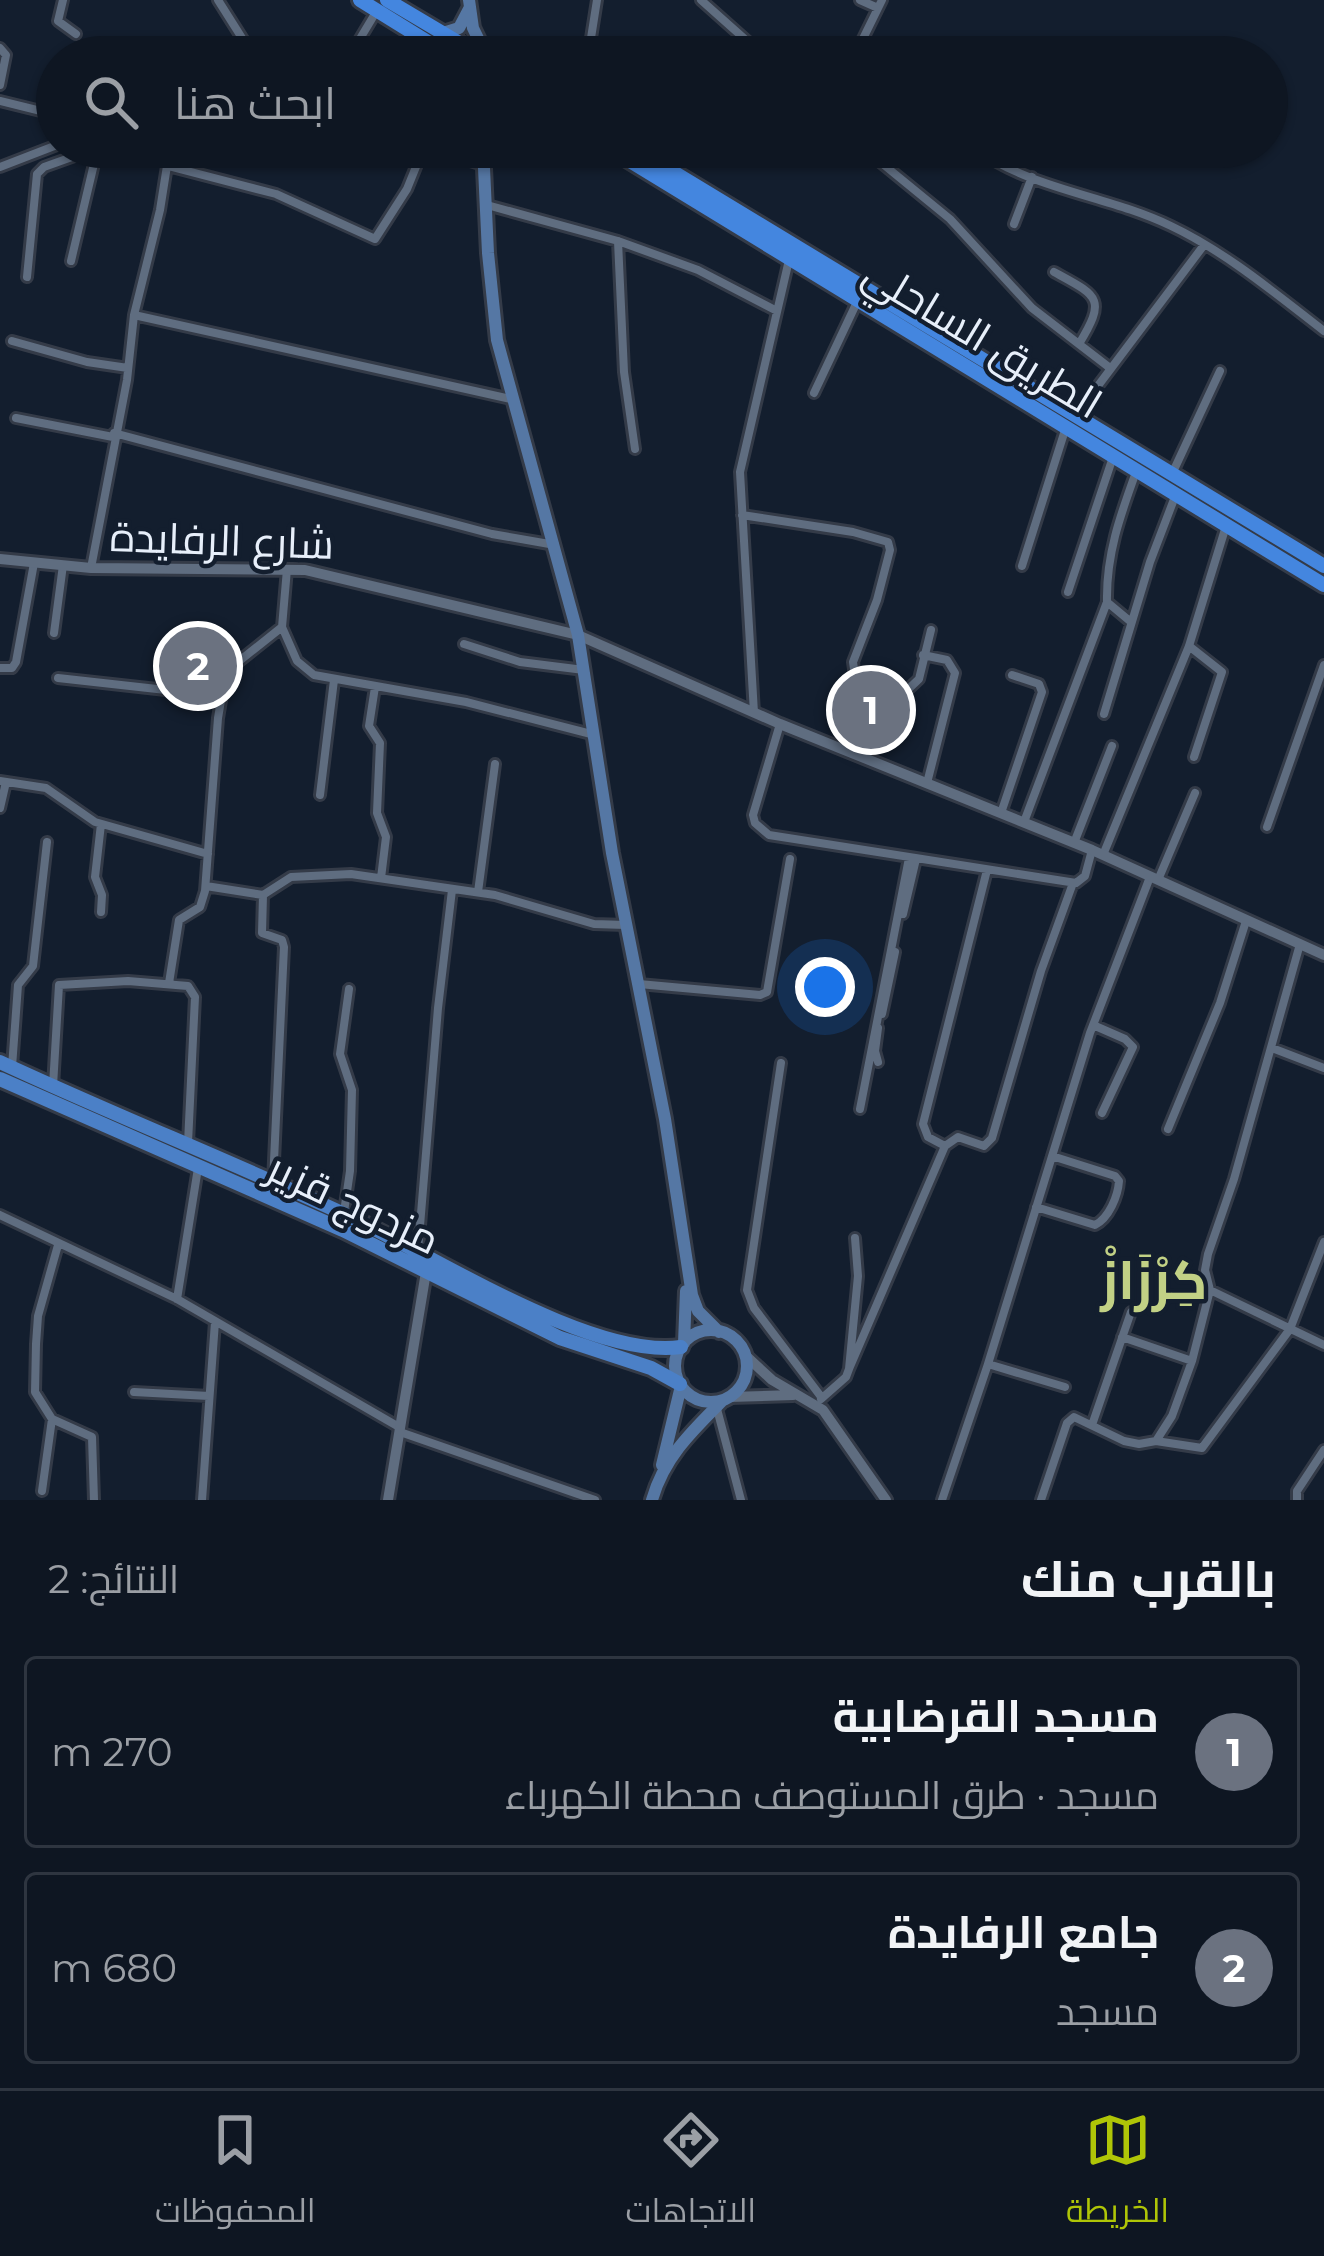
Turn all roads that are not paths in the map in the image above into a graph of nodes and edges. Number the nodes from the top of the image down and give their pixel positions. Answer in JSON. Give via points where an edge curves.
{"nodes":[{"id":1,"x":63,"y":0,"type":"edge"},
{"id":2,"x":218,"y":0,"type":"edge"},
{"id":3,"x":360,"y":0,"type":"edge"},
{"id":4,"x":597,"y":0,"type":"edge"},
{"id":5,"x":860,"y":0,"type":"edge"},
{"id":6,"x":705,"y":1,"type":"edge"},
{"id":7,"x":469,"y":4,"type":"edge"},
{"id":8,"x":880,"y":4,"type":"edge"},
{"id":9,"x":382,"y":5,"type":"edge"},
{"id":10,"x":443,"y":33,"type":"junction"},
{"id":11,"x":76,"y":34,"type":"dead end"},
{"id":12,"x":241,"y":36,"type":"edge"},
{"id":13,"x":362,"y":36,"type":"edge"},
{"id":14,"x":424,"y":36,"type":"edge"},
{"id":15,"x":448,"y":36,"type":"edge"},
{"id":16,"x":476,"y":36,"type":"edge"},
{"id":17,"x":591,"y":36,"type":"edge"},
{"id":18,"x":742,"y":36,"type":"edge"},
{"id":19,"x":864,"y":36,"type":"edge"},
{"id":20,"x":0,"y":48,"type":"edge"},
{"id":21,"x":0,"y":85,"type":"edge"},
{"id":22,"x":0,"y":100,"type":"edge"},
{"id":23,"x":36,"y":109,"type":"edge"},
{"id":24,"x":36,"y":153,"type":"edge"},
{"id":25,"x":0,"y":167,"type":"edge"},
{"id":26,"x":43,"y":168,"type":"edge"},
{"id":27,"x":93,"y":168,"type":"edge"},
{"id":28,"x":168,"y":168,"type":"edge"},
{"id":29,"x":176,"y":168,"type":"edge"},
{"id":30,"x":416,"y":168,"type":"edge"},
{"id":31,"x":483,"y":168,"type":"edge"},
{"id":32,"x":641,"y":168,"type":"edge"},
{"id":33,"x":665,"y":168,"type":"edge"},
{"id":34,"x":888,"y":168,"type":"edge"},
{"id":35,"x":1009,"y":168,"type":"edge"},
{"id":36,"x":1031,"y":177,"type":"junction"},
{"id":37,"x":485,"y":205,"type":"junction"},
{"id":38,"x":1014,"y":224,"type":"dead end"},
{"id":39,"x":617,"y":241,"type":"junction"},
{"id":40,"x":1204,"y":244,"type":"junction"},
{"id":41,"x":790,"y":259,"type":"junction"},
{"id":42,"x":71,"y":261,"type":"dead end"},
{"id":43,"x":1054,"y":272,"type":"dead end"},
{"id":44,"x":27,"y":277,"type":"dead end"},
{"id":45,"x":858,"y":300,"type":"junction"},
{"id":46,"x":777,"y":311,"type":"junction"},
{"id":47,"x":134,"y":315,"type":"junction"},
{"id":48,"x":1324,"y":331,"type":"edge"},
{"id":49,"x":12,"y":341,"type":"dead end"},
{"id":50,"x":1079,"y":344,"type":"junction"},
{"id":51,"x":128,"y":368,"type":"junction"},
{"id":52,"x":1110,"y":368,"type":"junction"},
{"id":53,"x":1220,"y":370,"type":"dead end"},
{"id":54,"x":814,"y":393,"type":"dead end"},
{"id":55,"x":511,"y":399,"type":"junction"},
{"id":56,"x":16,"y":418,"type":"dead end"},
{"id":57,"x":1070,"y":422,"type":"junction"},
{"id":58,"x":114,"y":435,"type":"junction"},
{"id":59,"x":635,"y":449,"type":"dead end"},
{"id":60,"x":1114,"y":456,"type":"junction"},
{"id":61,"x":1136,"y":470,"type":"junction"},
{"id":62,"x":1171,"y":475,"type":"junction"},
{"id":63,"x":1176,"y":494,"type":"junction"},
{"id":64,"x":742,"y":515,"type":"junction"},
{"id":65,"x":1226,"y":525,"type":"junction"},
{"id":66,"x":555,"y":545,"type":"junction"},
{"id":67,"x":0,"y":559,"type":"edge"},
{"id":68,"x":34,"y":563,"type":"junction"},
{"id":69,"x":63,"y":566,"type":"junction"},
{"id":70,"x":1022,"y":566,"type":"dead end"},
{"id":71,"x":1324,"y":566,"type":"edge"},
{"id":72,"x":91,"y":568,"type":"junction"},
{"id":73,"x":287,"y":568,"type":"junction"},
{"id":74,"x":1324,"y":585,"type":"edge"},
{"id":75,"x":1068,"y":592,"type":"dead end"},
{"id":76,"x":1107,"y":602,"type":"junction"},
{"id":77,"x":1131,"y":622,"type":"junction"},
{"id":78,"x":282,"y":627,"type":"junction"},
{"id":79,"x":931,"y":630,"type":"dead end"},
{"id":80,"x":54,"y":633,"type":"dead end"},
{"id":81,"x":578,"y":635,"type":"junction"},
{"id":82,"x":464,"y":644,"type":"dead end"},
{"id":83,"x":1189,"y":646,"type":"junction"},
{"id":84,"x":923,"y":655,"type":"junction"},
{"id":85,"x":1324,"y":665,"type":"edge"},
{"id":86,"x":0,"y":668,"type":"edge"},
{"id":87,"x":584,"y":670,"type":"junction"},
{"id":88,"x":1012,"y":675,"type":"dead end"},
{"id":89,"x":58,"y":678,"type":"dead end"},
{"id":90,"x":334,"y":680,"type":"junction"},
{"id":91,"x":375,"y":687,"type":"junction"},
{"id":92,"x":220,"y":696,"type":"junction"},
{"id":93,"x":754,"y":713,"type":"junction"},
{"id":94,"x":1104,"y":714,"type":"dead end"},
{"id":95,"x":879,"y":720,"type":"junction"},
{"id":96,"x":780,"y":724,"type":"junction"},
{"id":97,"x":595,"y":735,"type":"junction"},
{"id":98,"x":1112,"y":746,"type":"dead end"},
{"id":99,"x":1194,"y":757,"type":"dead end"},
{"id":100,"x":865,"y":758,"type":"junction"},
{"id":101,"x":495,"y":764,"type":"dead end"},
{"id":102,"x":3,"y":782,"type":"edge"},
{"id":103,"x":927,"y":783,"type":"junction"},
{"id":104,"x":1195,"y":793,"type":"dead end"},
{"id":105,"x":320,"y":795,"type":"dead end"},
{"id":106,"x":0,"y":808,"type":"edge"},
{"id":107,"x":1001,"y":813,"type":"junction"},
{"id":108,"x":1024,"y":822,"type":"junction"},
{"id":109,"x":101,"y":824,"type":"junction"},
{"id":110,"x":1267,"y":827,"type":"dead end"},
{"id":111,"x":46,"y":842,"type":"dead end"},
{"id":112,"x":1074,"y":843,"type":"junction"},
{"id":113,"x":1097,"y":853,"type":"junction"},
{"id":114,"x":208,"y":854,"type":"junction"},
{"id":115,"x":913,"y":859,"type":"junction"},
{"id":116,"x":790,"y":860,"type":"dead end"},
{"id":117,"x":987,"y":870,"type":"junction"},
{"id":118,"x":381,"y":878,"type":"junction"},
{"id":119,"x":1154,"y":879,"type":"junction"},
{"id":120,"x":1073,"y":883,"type":"junction"},
{"id":121,"x":206,"y":886,"type":"junction"},
{"id":122,"x":452,"y":890,"type":"junction"},
{"id":123,"x":478,"y":892,"type":"junction"},
{"id":124,"x":262,"y":895,"type":"junction"},
{"id":125,"x":101,"y":912,"type":"dead end"},
{"id":126,"x":1246,"y":921,"type":"junction"},
{"id":127,"x":626,"y":925,"type":"junction"},
{"id":128,"x":1300,"y":944,"type":"junction"},
{"id":129,"x":1324,"y":955,"type":"edge"},
{"id":130,"x":170,"y":983,"type":"junction"},
{"id":131,"x":637,"y":984,"type":"junction"},
{"id":132,"x":350,"y":989,"type":"dead end"},
{"id":133,"x":1093,"y":1025,"type":"junction"},
{"id":134,"x":1272,"y":1048,"type":"junction"},
{"id":135,"x":878,"y":1062,"type":"dead end"},
{"id":136,"x":781,"y":1063,"type":"dead end"},
{"id":137,"x":1324,"y":1068,"type":"edge"},
{"id":138,"x":4,"y":1070,"type":"edge"},
{"id":139,"x":53,"y":1086,"type":"junction"},
{"id":140,"x":860,"y":1108,"type":"dead end"},
{"id":141,"x":1102,"y":1113,"type":"dead end"},
{"id":142,"x":1168,"y":1129,"type":"dead end"},
{"id":143,"x":188,"y":1144,"type":"junction"},
{"id":144,"x":945,"y":1146,"type":"junction"},
{"id":145,"x":1052,"y":1156,"type":"junction"},
{"id":146,"x":198,"y":1168,"type":"junction"},
{"id":147,"x":273,"y":1183,"type":"junction"},
{"id":148,"x":1036,"y":1207,"type":"junction"},
{"id":149,"x":344,"y":1214,"type":"junction"},
{"id":150,"x":2,"y":1216,"type":"edge"},
{"id":151,"x":0,"y":1228,"type":"edge"},
{"id":152,"x":855,"y":1238,"type":"dead end"},
{"id":153,"x":1324,"y":1242,"type":"edge"},
{"id":154,"x":58,"y":1245,"type":"junction"},
{"id":155,"x":394,"y":1247,"type":"junction"},
{"id":156,"x":418,"y":1250,"type":"junction"},
{"id":157,"x":686,"y":1260,"type":"junction"},
{"id":158,"x":426,"y":1272,"type":"junction"},
{"id":159,"x":1210,"y":1290,"type":"junction"},
{"id":160,"x":177,"y":1300,"type":"junction"},
{"id":161,"x":1131,"y":1312,"type":"dead end"},
{"id":162,"x":215,"y":1322,"type":"junction"},
{"id":163,"x":1290,"y":1329,"type":"junction"},
{"id":164,"x":719,"y":1332,"type":"junction"},
{"id":165,"x":1122,"y":1337,"type":"junction"},
{"id":166,"x":682,"y":1345,"type":"junction"},
{"id":167,"x":1324,"y":1345,"type":"edge"},
{"id":168,"x":745,"y":1354,"type":"junction"},
{"id":169,"x":1192,"y":1361,"type":"junction"},
{"id":170,"x":988,"y":1364,"type":"junction"},
{"id":171,"x":849,"y":1369,"type":"junction"},
{"id":172,"x":680,"y":1384,"type":"junction"},
{"id":173,"x":1065,"y":1387,"type":"dead end"},
{"id":174,"x":134,"y":1392,"type":"dead end"},
{"id":175,"x":208,"y":1396,"type":"junction"},
{"id":176,"x":802,"y":1396,"type":"junction"},
{"id":177,"x":723,"y":1401,"type":"junction"},
{"id":178,"x":819,"y":1401,"type":"junction"},
{"id":179,"x":52,"y":1419,"type":"junction"},
{"id":180,"x":1092,"y":1425,"type":"junction"},
{"id":181,"x":399,"y":1429,"type":"junction"},
{"id":182,"x":1156,"y":1441,"type":"junction"},
{"id":183,"x":1324,"y":1450,"type":"edge"},
{"id":184,"x":660,"y":1478,"type":"junction"},
{"id":185,"x":566,"y":1488,"type":"junction"},
{"id":186,"x":42,"y":1491,"type":"dead end"},
{"id":187,"x":94,"y":1500,"type":"edge"},
{"id":188,"x":202,"y":1500,"type":"edge"},
{"id":189,"x":388,"y":1500,"type":"edge"},
{"id":190,"x":564,"y":1500,"type":"edge"},
{"id":191,"x":596,"y":1500,"type":"edge"},
{"id":192,"x":652,"y":1500,"type":"edge"},
{"id":193,"x":741,"y":1500,"type":"edge"},
{"id":194,"x":886,"y":1500,"type":"edge"},
{"id":195,"x":942,"y":1500,"type":"edge"},
{"id":196,"x":1041,"y":1500,"type":"edge"},
{"id":197,"x":1297,"y":1500,"type":"edge"}],
"edges":[{"from":1,"to":11,"type":"street","via":[[58,21]]},
{"from":2,"to":12,"type":"street"},
{"from":3,"to":9,"type":"highway"},
{"from":4,"to":17,"type":"street"},
{"from":5,"to":8,"type":"street"},
{"from":6,"to":18,"type":"street"},
{"from":7,"to":10,"type":"main road","via":[[464,24]]},
{"from":7,"to":16,"type":"main road"},
{"from":8,"to":19,"type":"street"},
{"from":9,"to":10,"type":"highway"},
{"from":9,"to":13,"type":"street"},
{"from":9,"to":14,"type":"highway"},
{"from":10,"to":15,"type":"highway"},
{"from":20,"to":21,"type":"street"},
{"from":22,"to":23,"type":"street"},
{"from":24,"to":25,"type":"street"},
{"from":26,"to":44,"type":"street"},
{"from":27,"to":42,"type":"street"},
{"from":28,"to":47,"type":"street"},
{"from":29,"to":30,"type":"street","via":[[276,194],[375,239]]},
{"from":31,"to":37,"type":"main road"},
{"from":32,"to":41,"type":"highway","name":"الطريق الساحلي"},
{"from":33,"to":57,"type":"highway","name":"الطريق الساحلي"},
{"from":34,"to":50,"type":"street","via":[[950,218],[1018,296]]},
{"from":35,"to":36,"type":"street"},
{"from":36,"to":38,"type":"street"},
{"from":36,"to":40,"type":"street"},
{"from":37,"to":39,"type":"street"},
{"from":37,"to":55,"type":"main road"},
{"from":39,"to":46,"type":"street"},
{"from":39,"to":59,"type":"street"},
{"from":40,"to":48,"type":"street"},
{"from":40,"to":52,"type":"street"},
{"from":41,"to":45,"type":"highway","name":"الطريق الساحلي"},
{"from":41,"to":46,"type":"street"},
{"from":43,"to":50,"type":"street","via":[[1098,304]]},
{"from":45,"to":54,"type":"street"},
{"from":45,"to":57,"type":"highway","name":"الطريق الساحلي"},
{"from":46,"to":64,"type":"street","via":[[741,458]]},
{"from":47,"to":51,"type":"street"},
{"from":47,"to":55,"type":"street"},
{"from":49,"to":51,"type":"street"},
{"from":50,"to":52,"type":"street"},
{"from":51,"to":58,"type":"street"},
{"from":52,"to":57,"type":"street"},
{"from":53,"to":62,"type":"street"},
{"from":55,"to":66,"type":"main road"},
{"from":56,"to":58,"type":"street"},
{"from":57,"to":60,"type":"highway","name":"الطريق الساحلي"},
{"from":57,"to":62,"type":"highway","name":"الطريق الساحلي"},
{"from":57,"to":70,"type":"street"},
{"from":58,"to":66,"type":"street"},
{"from":58,"to":72,"type":"street"},
{"from":60,"to":61,"type":"highway","name":"الطريق الساحلي"},
{"from":60,"to":75,"type":"street"},
{"from":61,"to":63,"type":"highway","name":"الطريق الساحلي"},
{"from":61,"to":76,"type":"street","via":[[1105,574]]},
{"from":62,"to":71,"type":"highway","name":"الطريق الساحلي"},
{"from":63,"to":65,"type":"highway","name":"الطريق الساحلي"},
{"from":63,"to":77,"type":"street"},
{"from":64,"to":93,"type":"street"},
{"from":64,"to":95,"type":"street","via":[[888,542],[853,662],[855,676],[878,692]]},
{"from":65,"to":74,"type":"highway","name":"الطريق الساحلي"},
{"from":65,"to":83,"type":"street"},
{"from":66,"to":81,"type":"main road"},
{"from":67,"to":68,"type":"street","name":"شارع الرفايدة"},
{"from":68,"to":69,"type":"street","name":"شارع الرفايدة"},
{"from":68,"to":86,"type":"street","via":[[16,662]]},
{"from":69,"to":72,"type":"street","name":"شارع الرفايدة"},
{"from":69,"to":80,"type":"street"},
{"from":72,"to":73,"type":"street","name":"شارع الرفايدة"},
{"from":73,"to":78,"type":"street"},
{"from":73,"to":81,"type":"street","name":"شارع الرفايدة"},
{"from":76,"to":77,"type":"street"},
{"from":76,"to":108,"type":"street"},
{"from":77,"to":94,"type":"street"},
{"from":78,"to":90,"type":"street","via":[[305,670]]},
{"from":78,"to":92,"type":"street","via":[[233,666]]},
{"from":79,"to":84,"type":"street"},
{"from":81,"to":87,"type":"main road"},
{"from":81,"to":93,"type":"street","name":"شارع الرفايدة"},
{"from":82,"to":87,"type":"street"},
{"from":83,"to":99,"type":"street","via":[[1222,672]]},
{"from":83,"to":113,"type":"street"},
{"from":84,"to":95,"type":"street","via":[[919,680]]},
{"from":84,"to":103,"type":"street","via":[[947,660],[955,673]]},
{"from":85,"to":110,"type":"street"},
{"from":87,"to":97,"type":"main road"},
{"from":88,"to":107,"type":"street","via":[[1042,692]]},
{"from":89,"to":92,"type":"street"},
{"from":90,"to":91,"type":"street"},
{"from":90,"to":105,"type":"street"},
{"from":91,"to":97,"type":"street"},
{"from":91,"to":118,"type":"street","via":[[369,726],[380,743]]},
{"from":92,"to":114,"type":"street"},
{"from":93,"to":96,"type":"street","name":"شارع الرفايدة"},
{"from":95,"to":100,"type":"street"},
{"from":96,"to":100,"type":"street","name":"شارع الرفايدة"},
{"from":96,"to":115,"type":"street","via":[[755,805],[759,828]]},
{"from":97,"to":127,"type":"main road"},
{"from":98,"to":112,"type":"street"},
{"from":100,"to":103,"type":"street","name":"شارع الرفايدة"},
{"from":101,"to":123,"type":"street"},
{"from":102,"to":106,"type":"street"},
{"from":102,"to":109,"type":"street","via":[[46,788]]},
{"from":103,"to":107,"type":"street","name":"شارع الرفايدة"},
{"from":104,"to":119,"type":"street"},
{"from":107,"to":108,"type":"street","name":"شارع الرفايدة"},
{"from":108,"to":112,"type":"street","name":"شارع الرفايدة"},
{"from":109,"to":114,"type":"street"},
{"from":109,"to":125,"type":"street"},
{"from":111,"to":138,"type":"street","via":[[33,966],[18,985]]},
{"from":112,"to":113,"type":"street","name":"شارع الرفايدة"},
{"from":113,"to":119,"type":"street","name":"شارع الرفايدة"},
{"from":113,"to":120,"type":"street"},
{"from":114,"to":121,"type":"street"},
{"from":115,"to":117,"type":"street"},
{"from":115,"to":135,"type":"street"},
{"from":115,"to":140,"type":"street"},
{"from":116,"to":131,"type":"street","via":[[767,992]]},
{"from":117,"to":120,"type":"street"},
{"from":117,"to":144,"type":"street","via":[[923,1124]]},
{"from":118,"to":122,"type":"street"},
{"from":118,"to":124,"type":"street","via":[[303,874]]},
{"from":119,"to":126,"type":"street","name":"شارع الرفايدة"},
{"from":119,"to":133,"type":"street"},
{"from":120,"to":144,"type":"street","via":[[992,1138],[983,1146],[954,1138]]},
{"from":121,"to":124,"type":"street"},
{"from":121,"to":130,"type":"street","via":[[200,907],[178,920]]},
{"from":122,"to":123,"type":"street"},
{"from":122,"to":156,"type":"street"},
{"from":123,"to":127,"type":"street"},
{"from":124,"to":147,"type":"street","via":[[262,933],[284,947]]},
{"from":126,"to":128,"type":"street","name":"شارع الرفايدة"},
{"from":126,"to":142,"type":"street"},
{"from":127,"to":131,"type":"main road"},
{"from":128,"to":129,"type":"street","name":"شارع الرفايدة"},
{"from":128,"to":134,"type":"street"},
{"from":130,"to":139,"type":"street","via":[[58,985]]},
{"from":130,"to":143,"type":"street","via":[[196,997]]},
{"from":131,"to":157,"type":"main road"},
{"from":132,"to":149,"type":"street","via":[[340,1054],[352,1090]]},
{"from":133,"to":141,"type":"street","via":[[1133,1047]]},
{"from":133,"to":145,"type":"street"},
{"from":134,"to":137,"type":"street"},
{"from":134,"to":159,"type":"street","via":[[1208,1254]]},
{"from":136,"to":178,"type":"street","via":[[747,1290]]},
{"from":138,"to":139,"type":"main road","name":"مزدوج قزير"},
{"from":138,"to":146,"type":"main road","name":"مزدوج قزير"},
{"from":139,"to":143,"type":"main road","name":"مزدوج قزير"},
{"from":143,"to":147,"type":"main road","name":"مزدوج قزير"},
{"from":144,"to":171,"type":"street"},
{"from":145,"to":148,"type":"street"},
{"from":145,"to":148,"type":"street","via":[[1115,1176],[1117,1194],[1096,1226]]},
{"from":146,"to":155,"type":"main road","name":"مزدوج قزير"},
{"from":146,"to":160,"type":"street"},
{"from":147,"to":149,"type":"main road","name":"مزدوج قزير"},
{"from":148,"to":170,"type":"street"},
{"from":149,"to":155,"type":"main road","name":"مزدوج قزير"},
{"from":150,"to":151,"type":"street"},
{"from":150,"to":154,"type":"street"},
{"from":152,"to":171,"type":"street"},
{"from":153,"to":163,"type":"street"},
{"from":154,"to":160,"type":"street"},
{"from":154,"to":179,"type":"street","via":[[36,1344],[35,1392]]},
{"from":155,"to":156,"type":"main road","name":"مزدوج قزير"},
{"from":155,"to":158,"type":"main road","name":"مزدوج قزير"},
{"from":156,"to":166,"type":"main road","name":"مزدوج قزير","via":[[567,1324],[643,1348]]},
{"from":157,"to":164,"type":"main road","via":[[696,1306]]},
{"from":157,"to":166,"type":"main road"},
{"from":158,"to":172,"type":"main road","name":"مزدوج قزير","via":[[560,1338]]},
{"from":158,"to":181,"type":"street"},
{"from":159,"to":163,"type":"street"},
{"from":159,"to":169,"type":"street"},
{"from":160,"to":162,"type":"street"},
{"from":161,"to":165,"type":"street"},
{"from":162,"to":175,"type":"street"},
{"from":162,"to":181,"type":"street"},
{"from":163,"to":167,"type":"street"},
{"from":163,"to":182,"type":"street","via":[[1207,1445]]},
{"from":164,"to":166,"type":"main road"},
{"from":164,"to":168,"type":"main road"},
{"from":165,"to":169,"type":"street"},
{"from":165,"to":180,"type":"street"},
{"from":166,"to":172,"type":"main road"},
{"from":168,"to":176,"type":"street"},
{"from":168,"to":177,"type":"main road","via":[[743,1382]]},
{"from":169,"to":182,"type":"street"},
{"from":170,"to":173,"type":"street"},
{"from":170,"to":195,"type":"street"},
{"from":171,"to":178,"type":"street"},
{"from":172,"to":177,"type":"main road","via":[[700,1400]]},
{"from":172,"to":184,"type":"main road"},
{"from":174,"to":175,"type":"street"},
{"from":175,"to":188,"type":"street"},
{"from":176,"to":177,"type":"street"},
{"from":176,"to":178,"type":"street"},
{"from":177,"to":184,"type":"main road","via":[[685,1437]]},
{"from":177,"to":193,"type":"street"},
{"from":178,"to":194,"type":"street"},
{"from":179,"to":186,"type":"street"},
{"from":179,"to":187,"type":"street","via":[[92,1437]]},
{"from":180,"to":182,"type":"street","via":[[1124,1441]]},
{"from":180,"to":196,"type":"street","via":[[1074,1417],[1067,1423]]},
{"from":181,"to":185,"type":"street"},
{"from":181,"to":189,"type":"street"},
{"from":183,"to":197,"type":"street"},
{"from":184,"to":192,"type":"main road"},
{"from":185,"to":190,"type":"street"},
{"from":185,"to":191,"type":"street"}]}
